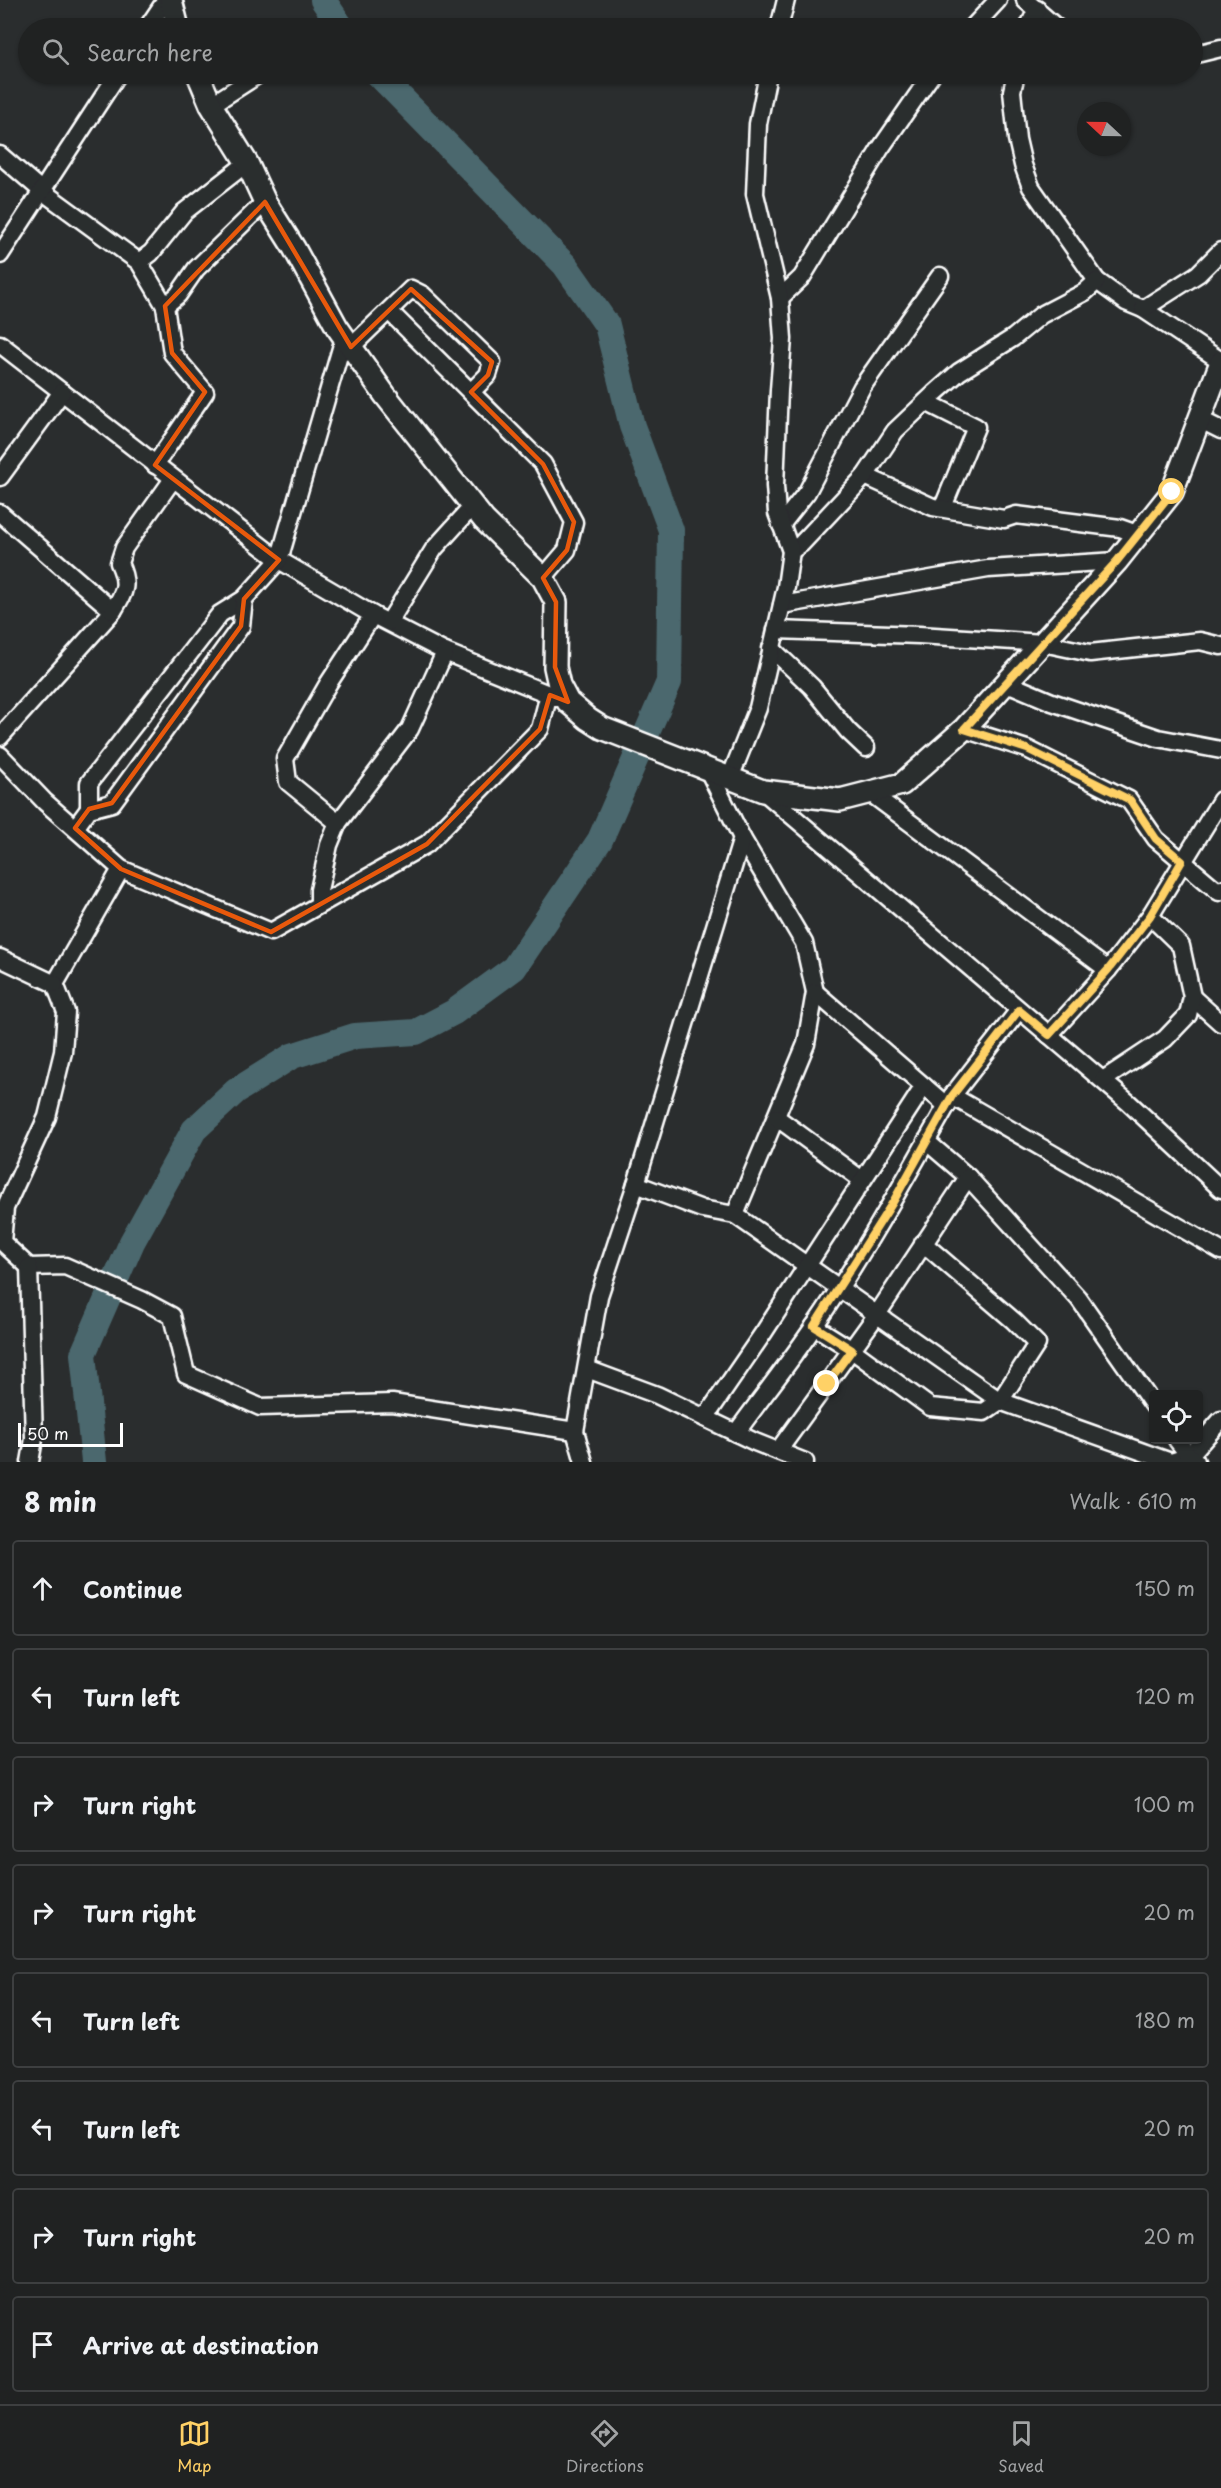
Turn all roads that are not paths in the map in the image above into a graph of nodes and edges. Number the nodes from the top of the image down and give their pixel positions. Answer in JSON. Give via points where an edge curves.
{"nodes":[{"id":1,"x":166,"y":0,"type":"edge"},
{"id":2,"x":171,"y":0,"type":"edge"},
{"id":3,"x":786,"y":0,"type":"edge"},
{"id":4,"x":998,"y":0,"type":"edge"},
{"id":5,"x":1031,"y":5,"type":"edge"},
{"id":6,"x":154,"y":18,"type":"edge"},
{"id":7,"x":176,"y":18,"type":"edge"},
{"id":8,"x":782,"y":18,"type":"edge"},
{"id":9,"x":981,"y":18,"type":"edge"},
{"id":10,"x":1046,"y":18,"type":"edge"},
{"id":11,"x":1221,"y":48,"type":"edge"},
{"id":12,"x":1203,"y":52,"type":"edge"},
{"id":13,"x":112,"y":84,"type":"edge"},
{"id":14,"x":202,"y":84,"type":"edge"},
{"id":15,"x":244,"y":84,"type":"edge"},
{"id":16,"x":766,"y":84,"type":"edge"},
{"id":17,"x":925,"y":84,"type":"edge"},
{"id":18,"x":1014,"y":84,"type":"edge"},
{"id":19,"x":211,"y":105,"type":"junction"},
{"id":20,"x":0,"y":155,"type":"edge"},
{"id":21,"x":247,"y":163,"type":"junction"},
{"id":22,"x":42,"y":191,"type":"junction"},
{"id":23,"x":265,"y":202,"type":"junction"},
{"id":24,"x":1221,"y":251,"type":"edge"},
{"id":25,"x":0,"y":255,"type":"edge"},
{"id":26,"x":139,"y":262,"type":"junction"},
{"id":27,"x":940,"y":276,"type":"dead end"},
{"id":28,"x":1097,"y":281,"type":"junction"},
{"id":29,"x":780,"y":298,"type":"junction"},
{"id":30,"x":165,"y":306,"type":"junction"},
{"id":31,"x":1143,"y":309,"type":"junction"},
{"id":32,"x":389,"y":311,"type":"junction"},
{"id":33,"x":348,"y":343,"type":"junction"},
{"id":34,"x":0,"y":344,"type":"edge"},
{"id":35,"x":1221,"y":362,"type":"edge"},
{"id":36,"x":62,"y":392,"type":"junction"},
{"id":37,"x":471,"y":392,"type":"junction"},
{"id":38,"x":926,"y":402,"type":"junction"},
{"id":39,"x":1199,"y":419,"type":"junction"},
{"id":40,"x":1221,"y":430,"type":"edge"},
{"id":41,"x":155,"y":465,"type":"junction"},
{"id":42,"x":864,"y":476,"type":"junction"},
{"id":43,"x":0,"y":477,"type":"edge"},
{"id":44,"x":173,"y":479,"type":"junction"},
{"id":45,"x":473,"y":506,"type":"junction"},
{"id":46,"x":943,"y":507,"type":"junction"},
{"id":47,"x":0,"y":513,"type":"edge"},
{"id":48,"x":781,"y":525,"type":"junction"},
{"id":49,"x":1137,"y":534,"type":"junction"},
{"id":50,"x":790,"y":551,"type":"junction"},
{"id":51,"x":279,"y":560,"type":"junction"},
{"id":52,"x":1117,"y":561,"type":"junction"},
{"id":53,"x":543,"y":578,"type":"junction"},
{"id":54,"x":244,"y":599,"type":"junction"},
{"id":55,"x":782,"y":604,"type":"junction"},
{"id":56,"x":113,"y":611,"type":"junction"},
{"id":57,"x":381,"y":619,"type":"junction"},
{"id":58,"x":776,"y":630,"type":"junction"},
{"id":59,"x":1043,"y":643,"type":"junction"},
{"id":60,"x":1221,"y":646,"type":"edge"},
{"id":61,"x":771,"y":648,"type":"junction"},
{"id":62,"x":445,"y":652,"type":"junction"},
{"id":63,"x":1007,"y":683,"type":"junction"},
{"id":64,"x":559,"y":698,"type":"junction"},
{"id":65,"x":964,"y":729,"type":"junction"},
{"id":66,"x":0,"y":737,"type":"edge"},
{"id":67,"x":866,"y":748,"type":"dead end"},
{"id":68,"x":1221,"y":750,"type":"edge"},
{"id":69,"x":0,"y":755,"type":"edge"},
{"id":70,"x":708,"y":770,"type":"junction"},
{"id":71,"x":730,"y":778,"type":"junction"},
{"id":72,"x":763,"y":791,"type":"junction"},
{"id":73,"x":869,"y":792,"type":"junction"},
{"id":74,"x":1221,"y":800,"type":"edge"},
{"id":75,"x":89,"y":808,"type":"junction"},
{"id":76,"x":338,"y":823,"type":"junction"},
{"id":77,"x":75,"y":828,"type":"junction"},
{"id":78,"x":742,"y":838,"type":"junction"},
{"id":79,"x":1182,"y":861,"type":"junction"},
{"id":80,"x":122,"y":869,"type":"junction"},
{"id":81,"x":1221,"y":889,"type":"edge"},
{"id":82,"x":319,"y":904,"type":"junction"},
{"id":83,"x":1150,"y":916,"type":"junction"},
{"id":84,"x":0,"y":958,"type":"edge"},
{"id":85,"x":1108,"y":970,"type":"junction"},
{"id":86,"x":55,"y":984,"type":"junction"},
{"id":87,"x":815,"y":992,"type":"junction"},
{"id":88,"x":1192,"y":996,"type":"junction"},
{"id":89,"x":1019,"y":1010,"type":"junction"},
{"id":90,"x":1221,"y":1023,"type":"edge"},
{"id":91,"x":1049,"y":1035,"type":"junction"},
{"id":92,"x":1103,"y":1080,"type":"junction"},
{"id":93,"x":924,"y":1086,"type":"junction"},
{"id":94,"x":949,"y":1101,"type":"junction"},
{"id":95,"x":776,"y":1117,"type":"junction"},
{"id":96,"x":926,"y":1141,"type":"junction"},
{"id":97,"x":968,"y":1177,"type":"junction"},
{"id":98,"x":862,"y":1180,"type":"junction"},
{"id":99,"x":636,"y":1184,"type":"junction"},
{"id":100,"x":1221,"y":1189,"type":"edge"},
{"id":101,"x":2,"y":1207,"type":"edge"},
{"id":102,"x":735,"y":1215,"type":"junction"},
{"id":103,"x":923,"y":1243,"type":"junction"},
{"id":104,"x":1,"y":1244,"type":"edge"},
{"id":105,"x":1221,"y":1251,"type":"edge"},
{"id":106,"x":808,"y":1264,"type":"junction"},
{"id":107,"x":29,"y":1267,"type":"junction"},
{"id":108,"x":840,"y":1287,"type":"junction"},
{"id":109,"x":878,"y":1313,"type":"junction"},
{"id":110,"x":814,"y":1326,"type":"junction"},
{"id":111,"x":852,"y":1350,"type":"junction"},
{"id":112,"x":586,"y":1369,"type":"junction"},
{"id":113,"x":1149,"y":1399,"type":"edge"},
{"id":114,"x":999,"y":1401,"type":"junction"},
{"id":115,"x":705,"y":1418,"type":"junction"},
{"id":116,"x":1221,"y":1420,"type":"edge"},
{"id":117,"x":575,"y":1431,"type":"junction"},
{"id":118,"x":736,"y":1433,"type":"junction"},
{"id":119,"x":1180,"y":1444,"type":"edge"},
{"id":120,"x":778,"y":1451,"type":"junction"},
{"id":121,"x":1191,"y":1460,"type":"edge"},
{"id":122,"x":30,"y":1462,"type":"edge"},
{"id":123,"x":584,"y":1462,"type":"edge"},
{"id":124,"x":805,"y":1462,"type":"edge"}],
"edges":[{"from":1,"to":6,"type":"street"},
{"from":2,"to":7,"type":"main road"},
{"from":3,"to":8,"type":"street"},
{"from":4,"to":9,"type":"street"},
{"from":5,"to":10,"type":"street"},
{"from":11,"to":12,"type":"street"},
{"from":13,"to":22,"type":"street"},
{"from":14,"to":19,"type":"main road"},
{"from":15,"to":19,"type":"street"},
{"from":16,"to":29,"type":"street","via":[[758,124],[755,194]]},
{"from":17,"to":29,"type":"street","via":[[879,149],[802,277]]},
{"from":18,"to":28,"type":"street","via":[[1017,139],[1031,187]]},
{"from":19,"to":21,"type":"main road"},
{"from":20,"to":22,"type":"street"},
{"from":21,"to":23,"type":"main road"},
{"from":21,"to":26,"type":"street","via":[[184,212]]},
{"from":22,"to":25,"type":"street"},
{"from":22,"to":26,"type":"street"},
{"from":23,"to":30,"type":"street","via":[[196,269]]},
{"from":23,"to":33,"type":"main road"},
{"from":24,"to":31,"type":"street","via":[[1198,274]]},
{"from":26,"to":30,"type":"street"},
{"from":27,"to":48,"type":"street","via":[[862,387],[807,492]]},
{"from":28,"to":31,"type":"street"},
{"from":28,"to":38,"type":"street","via":[[959,372]]},
{"from":29,"to":48,"type":"street","via":[[783,339],[775,486]]},
{"from":30,"to":41,"type":"street","via":[[172,353],[206,392]]},
{"from":31,"to":35,"type":"street"},
{"from":32,"to":33,"type":"street"},
{"from":32,"to":37,"type":"street"},
{"from":32,"to":37,"type":"street","via":[[411,289],[423,295],[492,362],[488,375]]},
{"from":33,"to":45,"type":"main road"},
{"from":33,"to":51,"type":"street"},
{"from":34,"to":36,"type":"street"},
{"from":35,"to":39,"type":"main road"},
{"from":36,"to":41,"type":"street"},
{"from":36,"to":43,"type":"street"},
{"from":37,"to":53,"type":"street","via":[[543,464],[574,522],[567,550]]},
{"from":38,"to":42,"type":"street","via":[[895,431]]},
{"from":38,"to":46,"type":"street","via":[[976,426]]},
{"from":39,"to":40,"type":"street"},
{"from":39,"to":49,"type":"main road","via":[[1172,492]]},
{"from":41,"to":44,"type":"street"},
{"from":42,"to":46,"type":"street","via":[[933,507]]},
{"from":42,"to":50,"type":"street"},
{"from":44,"to":51,"type":"street"},
{"from":44,"to":56,"type":"street","via":[[124,548],[119,563],[125,591]]},
{"from":45,"to":53,"type":"main road"},
{"from":45,"to":57,"type":"street","via":[[434,549]]},
{"from":46,"to":49,"type":"street","via":[[1004,519],[1016,515],[1120,528]]},
{"from":47,"to":56,"type":"street"},
{"from":48,"to":50,"type":"street"},
{"from":49,"to":52,"type":"main road"},
{"from":50,"to":55,"type":"street"},
{"from":51,"to":54,"type":"street"},
{"from":51,"to":57,"type":"street"},
{"from":52,"to":55,"type":"street","via":[[988,569]]},
{"from":52,"to":59,"type":"main road"},
{"from":53,"to":64,"type":"main road","via":[[556,602],[555,667]]},
{"from":54,"to":75,"type":"street","via":[[220,615],[89,783]]},
{"from":54,"to":75,"type":"street","via":[[241,626],[112,803]]},
{"from":55,"to":58,"type":"street"},
{"from":56,"to":66,"type":"street"},
{"from":57,"to":62,"type":"street"},
{"from":57,"to":76,"type":"street","via":[[328,684],[285,759],[288,782]]},
{"from":58,"to":59,"type":"street"},
{"from":58,"to":61,"type":"street"},
{"from":59,"to":60,"type":"street","via":[[1090,653],[1200,642]]},
{"from":59,"to":63,"type":"main road"},
{"from":61,"to":67,"type":"street"},
{"from":61,"to":71,"type":"street","via":[[758,708]]},
{"from":62,"to":64,"type":"street"},
{"from":62,"to":76,"type":"street","via":[[410,729]]},
{"from":63,"to":65,"type":"main road"},
{"from":63,"to":68,"type":"street","via":[[1158,738]]},
{"from":64,"to":70,"type":"main road","via":[[602,728]]},
{"from":64,"to":82,"type":"street","via":[[540,729],[427,844]]},
{"from":65,"to":73,"type":"main road","via":[[902,784]]},
{"from":65,"to":79,"type":"street","via":[[1027,749],[1130,800],[1156,839]]},
{"from":69,"to":77,"type":"street"},
{"from":70,"to":71,"type":"main road"},
{"from":70,"to":78,"type":"street"},
{"from":71,"to":72,"type":"main road"},
{"from":72,"to":73,"type":"main road","via":[[840,800]]},
{"from":72,"to":89,"type":"street"},
{"from":73,"to":85,"type":"street"},
{"from":74,"to":79,"type":"street"},
{"from":75,"to":77,"type":"street"},
{"from":76,"to":82,"type":"street","via":[[329,845]]},
{"from":77,"to":80,"type":"street"},
{"from":78,"to":87,"type":"street","via":[[804,943]]},
{"from":78,"to":99,"type":"street"},
{"from":79,"to":81,"type":"street","via":[[1220,892]]},
{"from":79,"to":83,"type":"street"},
{"from":80,"to":82,"type":"street","via":[[271,932]]},
{"from":80,"to":86,"type":"street"},
{"from":83,"to":85,"type":"street"},
{"from":83,"to":88,"type":"street","via":[[1181,946]]},
{"from":84,"to":86,"type":"street"},
{"from":85,"to":91,"type":"street"},
{"from":86,"to":101,"type":"street","via":[[66,1012],[63,1052],[47,1117]]},
{"from":87,"to":93,"type":"street"},
{"from":87,"to":95,"type":"street","via":[[806,1044]]},
{"from":88,"to":90,"type":"street"},
{"from":88,"to":92,"type":"street","via":[[1188,1015],[1176,1029]]},
{"from":89,"to":91,"type":"street"},
{"from":89,"to":94,"type":"street"},
{"from":91,"to":92,"type":"street"},
{"from":92,"to":100,"type":"street"},
{"from":93,"to":94,"type":"street"},
{"from":93,"to":98,"type":"street"},
{"from":94,"to":96,"type":"street"},
{"from":94,"to":105,"type":"street"},
{"from":95,"to":98,"type":"street"},
{"from":95,"to":102,"type":"street"},
{"from":96,"to":97,"type":"street"},
{"from":96,"to":108,"type":"street"},
{"from":97,"to":103,"type":"street"},
{"from":97,"to":113,"type":"street","via":[[1079,1299]]},
{"from":98,"to":106,"type":"street"},
{"from":99,"to":102,"type":"street","via":[[702,1209]]},
{"from":99,"to":112,"type":"street","via":[[599,1296]]},
{"from":101,"to":104,"type":"street"},
{"from":102,"to":106,"type":"street"},
{"from":103,"to":109,"type":"street"},
{"from":103,"to":114,"type":"street","via":[[1037,1344]]},
{"from":104,"to":107,"type":"street"},
{"from":106,"to":108,"type":"street"},
{"from":106,"to":115,"type":"street"},
{"from":107,"to":117,"type":"street","via":[[65,1266],[172,1317],[186,1374],[260,1407],[392,1403]]},
{"from":107,"to":122,"type":"street","via":[[34,1439]]},
{"from":108,"to":109,"type":"street"},
{"from":108,"to":110,"type":"street"},
{"from":109,"to":111,"type":"street"},
{"from":109,"to":114,"type":"street"},
{"from":110,"to":111,"type":"street"},
{"from":110,"to":118,"type":"street"},
{"from":111,"to":114,"type":"street","via":[[930,1407],[984,1412]]},
{"from":111,"to":120,"type":"street"},
{"from":112,"to":115,"type":"street"},
{"from":112,"to":117,"type":"street"},
{"from":114,"to":121,"type":"street","via":[[1171,1462]]},
{"from":115,"to":118,"type":"street"},
{"from":116,"to":121,"type":"street"},
{"from":117,"to":123,"type":"street"},
{"from":118,"to":120,"type":"street"},
{"from":119,"to":121,"type":"street"},
{"from":120,"to":124,"type":"street"}]}
